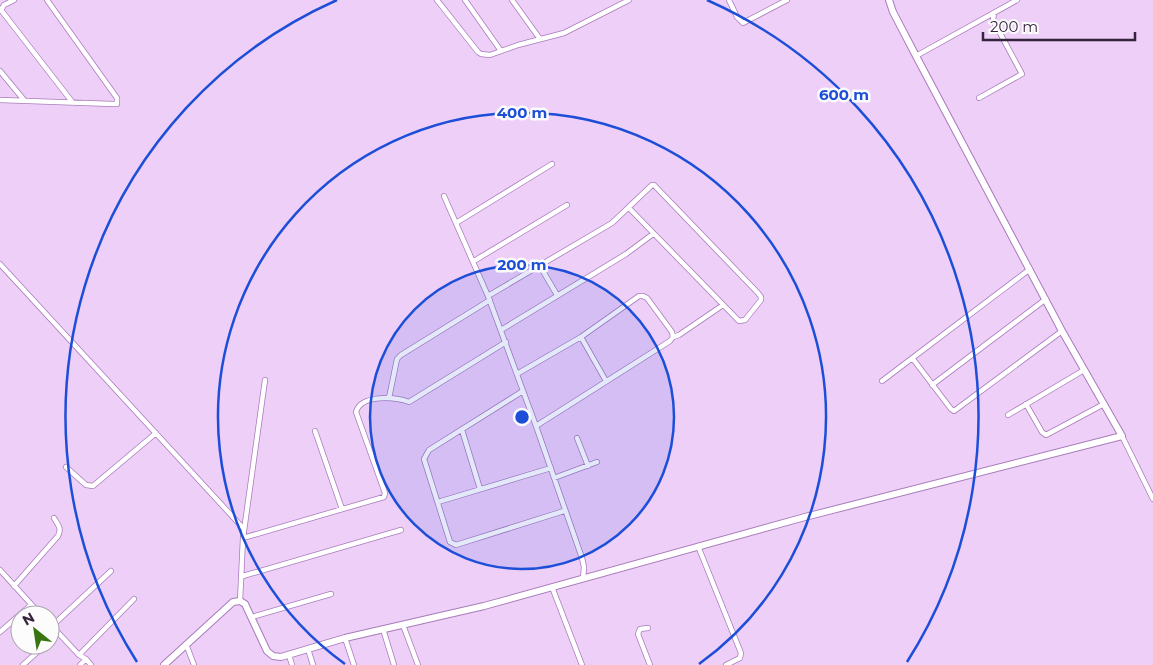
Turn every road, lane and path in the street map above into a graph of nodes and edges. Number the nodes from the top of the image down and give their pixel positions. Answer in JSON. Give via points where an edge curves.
{"nodes":[{"id":1,"x":14,"y":0,"type":"edge"},
{"id":2,"x":47,"y":0,"type":"edge"},
{"id":3,"x":437,"y":0,"type":"edge"},
{"id":4,"x":465,"y":0,"type":"edge"},
{"id":5,"x":512,"y":0,"type":"edge"},
{"id":6,"x":629,"y":0,"type":"edge"},
{"id":7,"x":729,"y":0,"type":"edge"},
{"id":8,"x":787,"y":0,"type":"edge"},
{"id":9,"x":890,"y":0,"type":"edge"},
{"id":10,"x":1017,"y":0,"type":"edge"},
{"id":11,"x":621,"y":2,"type":"edge"},
{"id":12,"x":994,"y":12,"type":"junction"},
{"id":13,"x":540,"y":39,"type":"junction"},
{"id":14,"x":501,"y":50,"type":"junction"},
{"id":15,"x":916,"y":56,"type":"junction"},
{"id":16,"x":0,"y":71,"type":"edge"},
{"id":17,"x":979,"y":98,"type":"dead end"},
{"id":18,"x":0,"y":100,"type":"edge"},
{"id":19,"x":24,"y":100,"type":"junction"},
{"id":20,"x":73,"y":103,"type":"junction"},
{"id":21,"x":552,"y":164,"type":"dead end"},
{"id":22,"x":444,"y":196,"type":"dead end"},
{"id":23,"x":567,"y":205,"type":"dead end"},
{"id":24,"x":629,"y":208,"type":"junction"},
{"id":25,"x":456,"y":223,"type":"junction"},
{"id":26,"x":653,"y":234,"type":"junction"},
{"id":27,"x":474,"y":262,"type":"junction"},
{"id":28,"x":0,"y":264,"type":"edge"},
{"id":29,"x":540,"y":266,"type":"junction"},
{"id":30,"x":1030,"y":269,"type":"junction"},
{"id":31,"x":558,"y":295,"type":"junction"},
{"id":32,"x":489,"y":298,"type":"junction"},
{"id":33,"x":1046,"y":299,"type":"junction"},
{"id":34,"x":722,"y":305,"type":"junction"},
{"id":35,"x":501,"y":330,"type":"junction"},
{"id":36,"x":1062,"y":331,"type":"junction"},
{"id":37,"x":581,"y":337,"type":"junction"},
{"id":38,"x":673,"y":337,"type":"junction"},
{"id":39,"x":506,"y":342,"type":"junction"},
{"id":40,"x":914,"y":358,"type":"junction"},
{"id":41,"x":1084,"y":370,"type":"junction"},
{"id":42,"x":517,"y":374,"type":"junction"},
{"id":43,"x":265,"y":380,"type":"dead end"},
{"id":44,"x":606,"y":381,"type":"junction"},
{"id":45,"x":882,"y":381,"type":"dead end"},
{"id":46,"x":932,"y":385,"type":"junction"},
{"id":47,"x":523,"y":391,"type":"junction"},
{"id":48,"x":389,"y":398,"type":"junction"},
{"id":49,"x":1026,"y":404,"type":"junction"},
{"id":50,"x":1104,"y":404,"type":"junction"},
{"id":51,"x":1008,"y":415,"type":"dead end"},
{"id":52,"x":536,"y":426,"type":"junction"},
{"id":53,"x":315,"y":430,"type":"dead end"},
{"id":54,"x":462,"y":430,"type":"junction"},
{"id":55,"x":156,"y":433,"type":"junction"},
{"id":56,"x":1122,"y":436,"type":"junction"},
{"id":57,"x":577,"y":438,"type":"dead end"},
{"id":58,"x":597,"y":462,"type":"dead end"},
{"id":59,"x":66,"y":466,"type":"dead end"},
{"id":60,"x":588,"y":466,"type":"junction"},
{"id":61,"x":551,"y":468,"type":"junction"},
{"id":62,"x":554,"y":478,"type":"junction"},
{"id":63,"x":480,"y":489,"type":"junction"},
{"id":64,"x":1153,"y":499,"type":"edge"},
{"id":65,"x":438,"y":502,"type":"junction"},
{"id":66,"x":342,"y":509,"type":"junction"},
{"id":67,"x":564,"y":511,"type":"junction"},
{"id":68,"x":54,"y":518,"type":"dead end"},
{"id":69,"x":244,"y":529,"type":"junction"},
{"id":70,"x":401,"y":530,"type":"dead end"},
{"id":71,"x":243,"y":538,"type":"junction"},
{"id":72,"x":698,"y":546,"type":"junction"},
{"id":73,"x":0,"y":570,"type":"edge"},
{"id":74,"x":111,"y":571,"type":"dead end"},
{"id":75,"x":243,"y":576,"type":"junction"},
{"id":76,"x":583,"y":579,"type":"junction"},
{"id":77,"x":14,"y":586,"type":"junction"},
{"id":78,"x":552,"y":586,"type":"junction"},
{"id":79,"x":331,"y":594,"type":"dead end"},
{"id":80,"x":134,"y":599,"type":"dead end"},
{"id":81,"x":240,"y":601,"type":"junction"},
{"id":82,"x":31,"y":605,"type":"edge"},
{"id":83,"x":60,"y":617,"type":"edge"},
{"id":84,"x":252,"y":617,"type":"junction"},
{"id":85,"x":10,"y":623,"type":"edge"},
{"id":86,"x":403,"y":625,"type":"junction"},
{"id":87,"x":648,"y":628,"type":"dead end"},
{"id":88,"x":384,"y":630,"type":"junction"},
{"id":89,"x":0,"y":632,"type":"edge"},
{"id":90,"x":60,"y":636,"type":"edge"},
{"id":91,"x":345,"y":638,"type":"junction"},
{"id":92,"x":186,"y":644,"type":"junction"},
{"id":93,"x":308,"y":648,"type":"junction"},
{"id":94,"x":34,"y":655,"type":"edge"},
{"id":95,"x":79,"y":655,"type":"junction"},
{"id":96,"x":289,"y":655,"type":"junction"},
{"id":97,"x":86,"y":659,"type":"junction"},
{"id":98,"x":23,"y":665,"type":"edge"},
{"id":99,"x":80,"y":665,"type":"edge"},
{"id":100,"x":91,"y":665,"type":"edge"},
{"id":101,"x":164,"y":665,"type":"edge"},
{"id":102,"x":194,"y":665,"type":"edge"},
{"id":103,"x":292,"y":665,"type":"edge"},
{"id":104,"x":313,"y":665,"type":"edge"},
{"id":105,"x":354,"y":665,"type":"edge"},
{"id":106,"x":394,"y":665,"type":"edge"},
{"id":107,"x":418,"y":665,"type":"edge"},
{"id":108,"x":582,"y":665,"type":"edge"},
{"id":109,"x":650,"y":665,"type":"edge"},
{"id":110,"x":726,"y":665,"type":"edge"}],
"edges":[{"from":1,"to":20,"type":"street","via":[[1,10]]},
{"from":2,"to":20,"type":"street","via":[[118,101],[117,104]]},
{"from":3,"to":14,"type":"street","via":[[481,54],[490,55]]},
{"from":4,"to":14,"type":"street"},
{"from":5,"to":13,"type":"street"},
{"from":6,"to":11,"type":"street"},
{"from":7,"to":8,"type":"street","via":[[743,23]]},
{"from":9,"to":15,"type":"street"},
{"from":10,"to":12,"type":"street"},
{"from":11,"to":13,"type":"street","via":[[564,33]]},
{"from":12,"to":15,"type":"street"},
{"from":12,"to":17,"type":"street","via":[[993,20],[1022,74]]},
{"from":13,"to":14,"type":"street"},
{"from":15,"to":30,"type":"street"},
{"from":16,"to":19,"type":"street"},
{"from":18,"to":19,"type":"street"},
{"from":19,"to":20,"type":"street"},
{"from":21,"to":25,"type":"street"},
{"from":22,"to":25,"type":"street"},
{"from":23,"to":27,"type":"street"},
{"from":24,"to":26,"type":"street"},
{"from":24,"to":29,"type":"street","via":[[600,231]]},
{"from":24,"to":34,"type":"street","via":[[652,185],[656,185],[761,297],[742,321]]},
{"from":25,"to":27,"type":"street"},
{"from":26,"to":31,"type":"street"},
{"from":26,"to":34,"type":"street"},
{"from":27,"to":32,"type":"street"},
{"from":28,"to":55,"type":"street"},
{"from":29,"to":31,"type":"street"},
{"from":29,"to":32,"type":"street"},
{"from":30,"to":33,"type":"street"},
{"from":30,"to":40,"type":"street"},
{"from":31,"to":35,"type":"street"},
{"from":32,"to":35,"type":"street"},
{"from":32,"to":48,"type":"street","via":[[401,355],[397,360]]},
{"from":33,"to":36,"type":"street"},
{"from":33,"to":46,"type":"street"},
{"from":34,"to":38,"type":"street"},
{"from":35,"to":39,"type":"street"},
{"from":36,"to":41,"type":"street"},
{"from":36,"to":46,"type":"street","via":[[956,410],[951,409]]},
{"from":37,"to":38,"type":"street","via":[[640,296],[647,298]]},
{"from":37,"to":42,"type":"street"},
{"from":37,"to":44,"type":"street"},
{"from":38,"to":44,"type":"street"},
{"from":39,"to":42,"type":"street"},
{"from":39,"to":48,"type":"street","via":[[409,402]]},
{"from":40,"to":45,"type":"street"},
{"from":40,"to":46,"type":"street"},
{"from":41,"to":49,"type":"street"},
{"from":41,"to":50,"type":"street"},
{"from":42,"to":47,"type":"street"},
{"from":43,"to":69,"type":"street"},
{"from":44,"to":52,"type":"street"},
{"from":47,"to":52,"type":"street"},
{"from":47,"to":54,"type":"street"},
{"from":48,"to":66,"type":"street","via":[[360,404],[356,412],[384,497]]},
{"from":49,"to":50,"type":"street","via":[[1046,435]]},
{"from":49,"to":51,"type":"street"},
{"from":50,"to":56,"type":"street"},
{"from":52,"to":61,"type":"street"},
{"from":53,"to":66,"type":"street"},
{"from":54,"to":63,"type":"street"},
{"from":54,"to":65,"type":"street","via":[[425,454]]},
{"from":55,"to":59,"type":"street","via":[[93,486],[86,485]]},
{"from":55,"to":69,"type":"street"},
{"from":56,"to":64,"type":"street"},
{"from":56,"to":72,"type":"street"},
{"from":57,"to":60,"type":"street"},
{"from":58,"to":60,"type":"street"},
{"from":60,"to":62,"type":"street"},
{"from":61,"to":62,"type":"street"},
{"from":61,"to":63,"type":"street"},
{"from":62,"to":67,"type":"street"},
{"from":63,"to":65,"type":"street"},
{"from":65,"to":67,"type":"street","via":[[450,542],[456,545]]},
{"from":66,"to":71,"type":"street"},
{"from":67,"to":76,"type":"street","via":[[582,558]]},
{"from":68,"to":77,"type":"street","via":[[60,528],[58,536]]},
{"from":69,"to":71,"type":"street"},
{"from":70,"to":75,"type":"street"},
{"from":71,"to":75,"type":"street"},
{"from":72,"to":76,"type":"street"},
{"from":72,"to":110,"type":"street","via":[[741,653],[740,658]]},
{"from":73,"to":77,"type":"street"},
{"from":74,"to":83,"type":"street"},
{"from":75,"to":81,"type":"street"},
{"from":76,"to":78,"type":"street"},
{"from":77,"to":82,"type":"street"},
{"from":78,"to":86,"type":"street"},
{"from":78,"to":108,"type":"street"},
{"from":79,"to":84,"type":"street"},
{"from":80,"to":95,"type":"street"},
{"from":81,"to":84,"type":"street"},
{"from":81,"to":92,"type":"street","via":[[227,606]]},
{"from":84,"to":96,"type":"street","via":[[267,651],[273,656]]},
{"from":85,"to":89,"type":"street"},
{"from":86,"to":88,"type":"street"},
{"from":86,"to":107,"type":"street"},
{"from":87,"to":109,"type":"street","via":[[640,629],[638,634]]},
{"from":88,"to":91,"type":"street"},
{"from":88,"to":106,"type":"street"},
{"from":90,"to":95,"type":"street"},
{"from":91,"to":93,"type":"street"},
{"from":91,"to":105,"type":"street"},
{"from":92,"to":101,"type":"street"},
{"from":92,"to":102,"type":"street"},
{"from":93,"to":96,"type":"street"},
{"from":93,"to":104,"type":"street"},
{"from":94,"to":98,"type":"street"},
{"from":95,"to":97,"type":"street"},
{"from":96,"to":103,"type":"street"},
{"from":97,"to":99,"type":"street"},
{"from":97,"to":100,"type":"street"}]}
